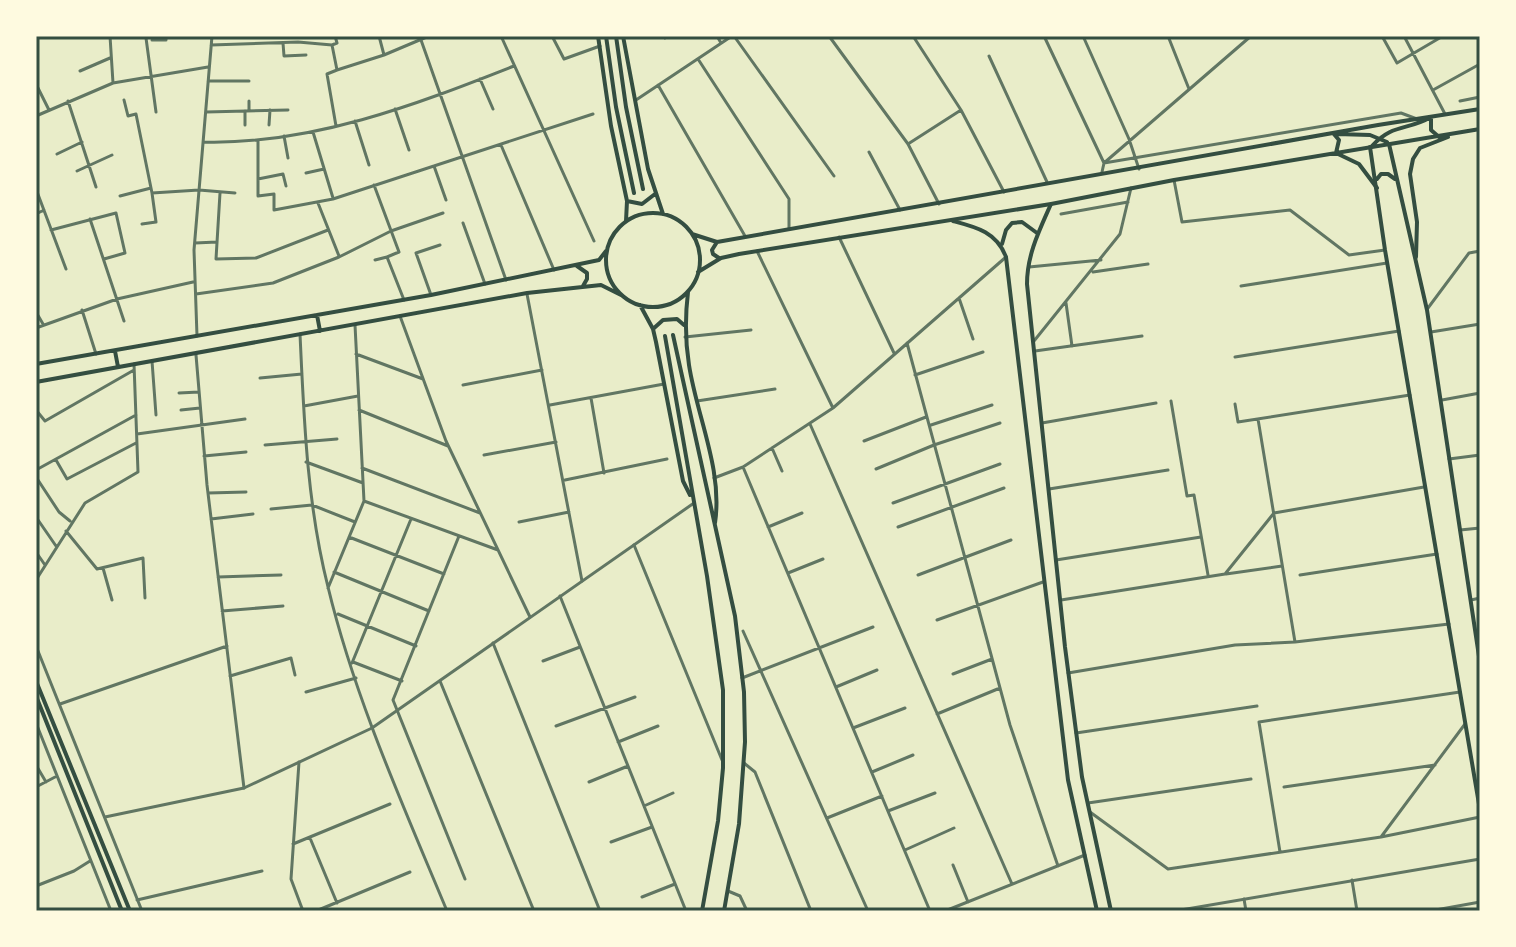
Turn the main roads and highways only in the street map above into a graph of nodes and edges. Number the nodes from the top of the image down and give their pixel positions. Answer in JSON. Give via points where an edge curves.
{"nodes":[{"id":1,"x":598,"y":36,"type":"edge"},
{"id":2,"x":606,"y":36,"type":"edge"},
{"id":3,"x":616,"y":36,"type":"edge"},
{"id":4,"x":623,"y":36,"type":"edge"},
{"id":5,"x":1480,"y":109,"type":"edge"},
{"id":6,"x":1433,"y":116,"type":"junction"},
{"id":7,"x":1480,"y":129,"type":"edge"},
{"id":8,"x":1333,"y":133,"type":"junction"},
{"id":9,"x":1457,"y":133,"type":"junction"},
{"id":10,"x":1439,"y":137,"type":"junction"},
{"id":11,"x":1379,"y":138,"type":"junction"},
{"id":12,"x":1389,"y":144,"type":"junction"},
{"id":13,"x":1370,"y":147,"type":"junction"},
{"id":14,"x":1336,"y":153,"type":"junction"},
{"id":15,"x":1375,"y":181,"type":"junction"},
{"id":16,"x":1397,"y":181,"type":"junction"},
{"id":17,"x":1377,"y":188,"type":"junction"},
{"id":18,"x":643,"y":189,"type":"dead end"},
{"id":19,"x":634,"y":193,"type":"dead end"},
{"id":20,"x":655,"y":194,"type":"junction"},
{"id":21,"x":627,"y":201,"type":"junction"},
{"id":22,"x":1051,"y":204,"type":"junction"},
{"id":23,"x":663,"y":214,"type":"junction"},
{"id":24,"x":947,"y":219,"type":"junction"},
{"id":25,"x":626,"y":221,"type":"junction"},
{"id":26,"x":1037,"y":233,"type":"junction"},
{"id":27,"x":692,"y":234,"type":"junction"},
{"id":28,"x":717,"y":242,"type":"junction"},
{"id":29,"x":1002,"y":245,"type":"junction"},
{"id":30,"x":606,"y":251,"type":"junction"},
{"id":31,"x":1416,"y":257,"type":"junction"},
{"id":32,"x":721,"y":258,"type":"junction"},
{"id":33,"x":576,"y":266,"type":"junction"},
{"id":34,"x":698,"y":272,"type":"junction"},
{"id":35,"x":581,"y":287,"type":"junction"},
{"id":36,"x":688,"y":292,"type":"junction"},
{"id":37,"x":621,"y":295,"type":"junction"},
{"id":38,"x":640,"y":305,"type":"junction"},
{"id":39,"x":317,"y":315,"type":"junction"},
{"id":40,"x":684,"y":325,"type":"junction"},
{"id":41,"x":653,"y":329,"type":"junction"},
{"id":42,"x":320,"y":331,"type":"junction"},
{"id":43,"x":673,"y":335,"type":"dead end"},
{"id":44,"x":665,"y":336,"type":"dead end"},
{"id":45,"x":115,"y":351,"type":"junction"},
{"id":46,"x":36,"y":364,"type":"edge"},
{"id":47,"x":118,"y":367,"type":"junction"},
{"id":48,"x":36,"y":382,"type":"edge"},
{"id":49,"x":694,"y":503,"type":"junction"},
{"id":50,"x":715,"y":525,"type":"junction"},
{"id":51,"x":1065,"y":647,"type":"junction"},
{"id":52,"x":1052,"y":649,"type":"junction"},
{"id":53,"x":1480,"y":663,"type":"edge"},
{"id":54,"x":36,"y":681,"type":"edge"},
{"id":55,"x":36,"y":696,"type":"edge"},
{"id":56,"x":1480,"y":810,"type":"edge"},
{"id":57,"x":122,"y":911,"type":"edge"},
{"id":58,"x":130,"y":911,"type":"edge"},
{"id":59,"x":702,"y":911,"type":"edge"},
{"id":60,"x":724,"y":911,"type":"edge"},
{"id":61,"x":1097,"y":911,"type":"edge"},
{"id":62,"x":1111,"y":911,"type":"edge"}],
"edges":[{"from":1,"to":21,"type":"main road"},
{"from":2,"to":19,"type":"main road"},
{"from":3,"to":18,"type":"main road"},
{"from":4,"to":20,"type":"main road"},
{"from":5,"to":6,"type":"main road"},
{"from":6,"to":8,"type":"main road"},
{"from":6,"to":10,"type":"main road","via":[[1429,126]]},
{"from":6,"to":11,"type":"main road"},
{"from":7,"to":9,"type":"main road"},
{"from":8,"to":11,"type":"main road"},
{"from":8,"to":14,"type":"main road","via":[[1339,140]]},
{"from":8,"to":28,"type":"main road"},
{"from":9,"to":10,"type":"main road"},
{"from":9,"to":31,"type":"main road","via":[[1420,148],[1413,159]]},
{"from":10,"to":12,"type":"main road"},
{"from":11,"to":12,"type":"main road"},
{"from":11,"to":13,"type":"main road"},
{"from":12,"to":13,"type":"main road"},
{"from":12,"to":16,"type":"main road"},
{"from":13,"to":14,"type":"main road"},
{"from":13,"to":15,"type":"main road"},
{"from":14,"to":17,"type":"main road","via":[[1359,164]]},
{"from":14,"to":22,"type":"main road"},
{"from":15,"to":16,"type":"main road","via":[[1388,174]]},
{"from":15,"to":17,"type":"main road"},
{"from":16,"to":31,"type":"main road"},
{"from":17,"to":56,"type":"main road"},
{"from":20,"to":21,"type":"main road","via":[[642,204]]},
{"from":20,"to":23,"type":"main road"},
{"from":21,"to":25,"type":"main road"},
{"from":22,"to":24,"type":"main road"},
{"from":22,"to":26,"type":"main road"},
{"from":23,"to":25,"type":"main road"},
{"from":23,"to":27,"type":"main road"},
{"from":24,"to":29,"type":"main road","via":[[983,231]]},
{"from":24,"to":32,"type":"main road"},
{"from":25,"to":30,"type":"main road"},
{"from":26,"to":29,"type":"main road","via":[[1022,222],[1012,223]]},
{"from":26,"to":51,"type":"main road","via":[[1027,268]]},
{"from":27,"to":28,"type":"main road"},
{"from":27,"to":34,"type":"main road","via":[[700,259]]},
{"from":28,"to":32,"type":"main road","via":[[712,250]]},
{"from":29,"to":52,"type":"main road"},
{"from":30,"to":33,"type":"main road","via":[[599,260]]},
{"from":30,"to":37,"type":"main road","via":[[611,283]]},
{"from":31,"to":53,"type":"main road"},
{"from":32,"to":34,"type":"main road"},
{"from":33,"to":35,"type":"main road","via":[[588,276]]},
{"from":33,"to":39,"type":"main road"},
{"from":34,"to":36,"type":"main road"},
{"from":35,"to":37,"type":"main road","via":[[601,285]]},
{"from":35,"to":42,"type":"main road"},
{"from":36,"to":38,"type":"main road","via":[[666,305]]},
{"from":36,"to":40,"type":"main road"},
{"from":37,"to":38,"type":"main road"},
{"from":38,"to":41,"type":"main road"},
{"from":39,"to":42,"type":"main road"},
{"from":39,"to":45,"type":"main road"},
{"from":40,"to":41,"type":"main road","via":[[673,318]]},
{"from":40,"to":50,"type":"main road","via":[[714,478]]},
{"from":41,"to":49,"type":"main road","via":[[683,481]]},
{"from":42,"to":47,"type":"main road"},
{"from":43,"to":50,"type":"main road"},
{"from":44,"to":49,"type":"main road"},
{"from":45,"to":46,"type":"main road"},
{"from":45,"to":47,"type":"main road"},
{"from":47,"to":48,"type":"main road"},
{"from":49,"to":59,"type":"main road","via":[[722,676],[723,764]]},
{"from":50,"to":60,"type":"main road","via":[[735,616],[744,763]]},
{"from":51,"to":52,"type":"main road"},
{"from":51,"to":62,"type":"main road","via":[[1088,803]]},
{"from":52,"to":61,"type":"main road","via":[[1068,780]]},
{"from":54,"to":58,"type":"main road"},
{"from":55,"to":57,"type":"main road"}]}
